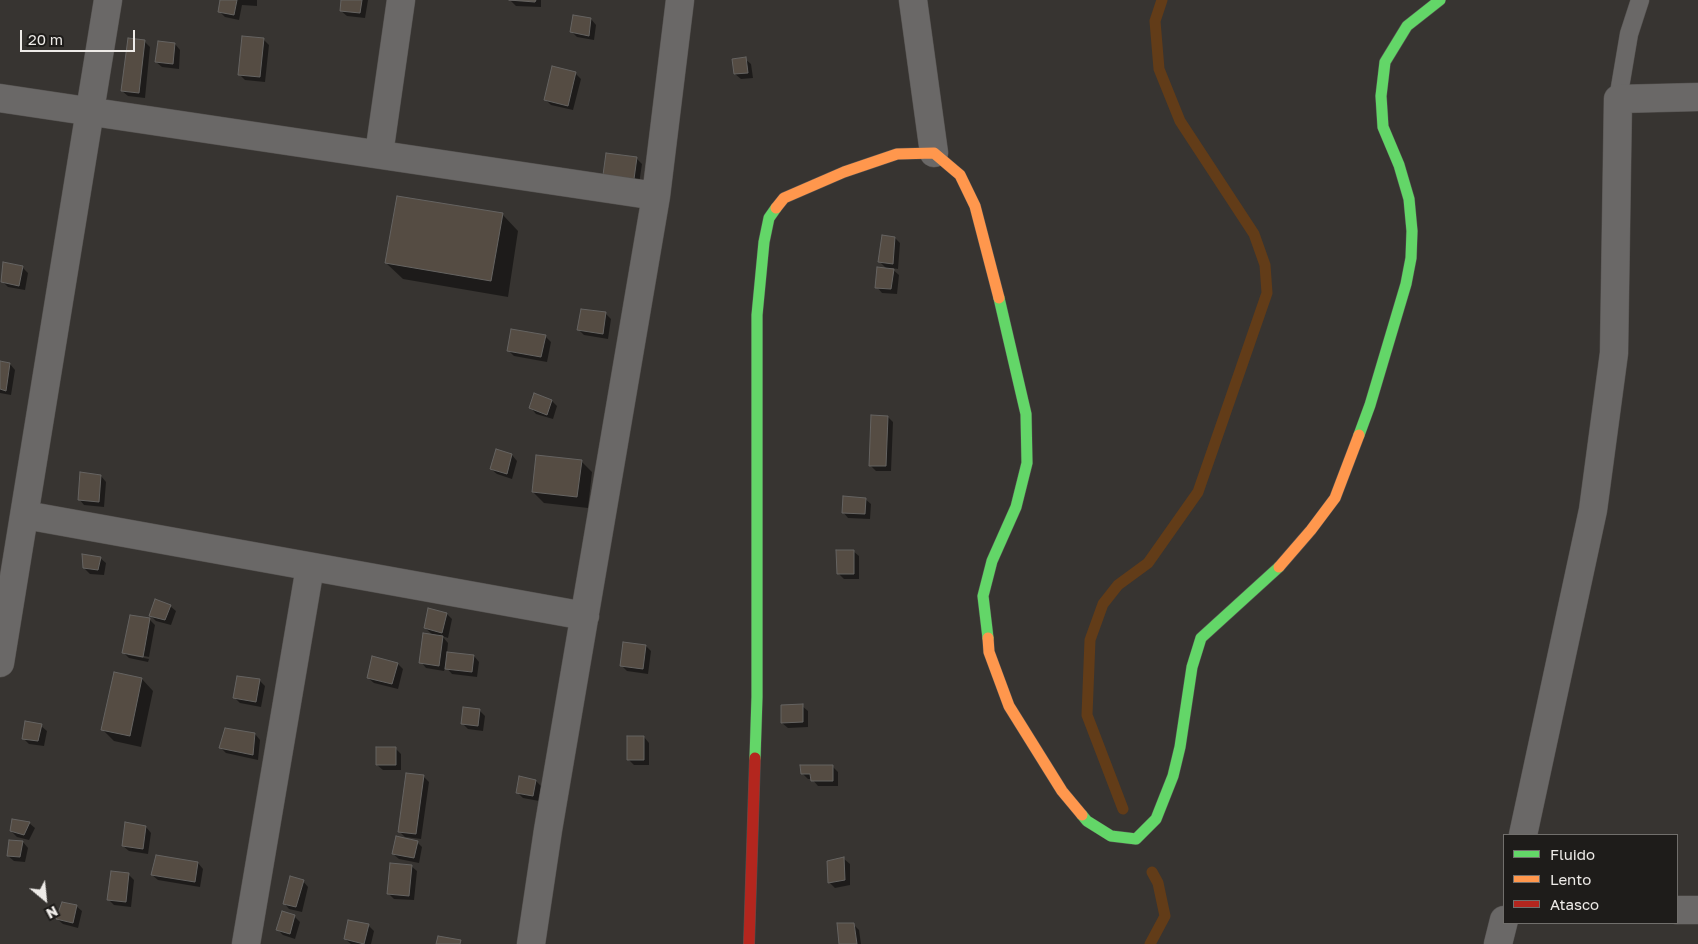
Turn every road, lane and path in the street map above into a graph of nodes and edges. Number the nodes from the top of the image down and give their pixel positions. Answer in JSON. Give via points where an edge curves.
{"nodes":[{"id":1,"x":108,"y":0,"type":"edge"},
{"id":2,"x":401,"y":0,"type":"edge"},
{"id":3,"x":680,"y":0,"type":"edge"},
{"id":4,"x":913,"y":0,"type":"edge"},
{"id":5,"x":1440,"y":0,"type":"edge"},
{"id":6,"x":1640,"y":0,"type":"edge"},
{"id":7,"x":1698,"y":97,"type":"edge"},
{"id":8,"x":0,"y":98,"type":"edge"},
{"id":9,"x":1618,"y":99,"type":"junction"},
{"id":10,"x":90,"y":111,"type":"junction"},
{"id":11,"x":934,"y":153,"type":"junction"},
{"id":12,"x":379,"y":154,"type":"junction"},
{"id":13,"x":656,"y":196,"type":"junction"},
{"id":14,"x":25,"y":515,"type":"junction"},
{"id":15,"x":310,"y":567,"type":"junction"},
{"id":16,"x":584,"y":616,"type":"junction"},
{"id":17,"x":0,"y":663,"type":"edge"},
{"id":18,"x":1523,"y":834,"type":"edge"},
{"id":19,"x":1678,"y":910,"type":"edge"},
{"id":20,"x":1698,"y":910,"type":"edge"},
{"id":21,"x":1503,"y":924,"type":"edge"},
{"id":22,"x":246,"y":944,"type":"edge"},
{"id":23,"x":531,"y":944,"type":"edge"},
{"id":24,"x":749,"y":944,"type":"edge"},
{"id":25,"x":1498,"y":944,"type":"edge"}],
"edges":[{"from":1,"to":10,"type":"street"},
{"from":2,"to":12,"type":"street"},
{"from":3,"to":13,"type":"street"},
{"from":4,"to":11,"type":"street"},
{"from":5,"to":11,"type":"street","via":[[1408,26],[1385,62],[1381,96],[1383,127],[1409,199],[1411,258],[1370,405],[1336,498],[1284,562],[1202,638],[1192,667],[1173,776],[1156,819],[1136,839],[1111,836],[1088,820],[1062,790],[1009,706],[990,652],[983,596],[992,561],[1016,507],[1027,463],[1026,414],[976,206],[960,175]]},
{"from":6,"to":9,"type":"lane","via":[[1629,34]]},
{"from":7,"to":9,"type":"street"},
{"from":8,"to":10,"type":"street"},
{"from":9,"to":18,"type":"street","via":[[1613,363],[1593,510]]},
{"from":10,"to":12,"type":"street"},
{"from":10,"to":14,"type":"street"},
{"from":11,"to":24,"type":"street","via":[[897,154],[844,172],[784,198],[769,218],[757,315],[757,697]]},
{"from":12,"to":13,"type":"street"},
{"from":13,"to":16,"type":"street"},
{"from":14,"to":15,"type":"street"},
{"from":14,"to":17,"type":"street"},
{"from":15,"to":16,"type":"street"},
{"from":15,"to":22,"type":"street"},
{"from":16,"to":23,"type":"street"},
{"from":19,"to":20,"type":"street"},
{"from":21,"to":25,"type":"street"}]}
